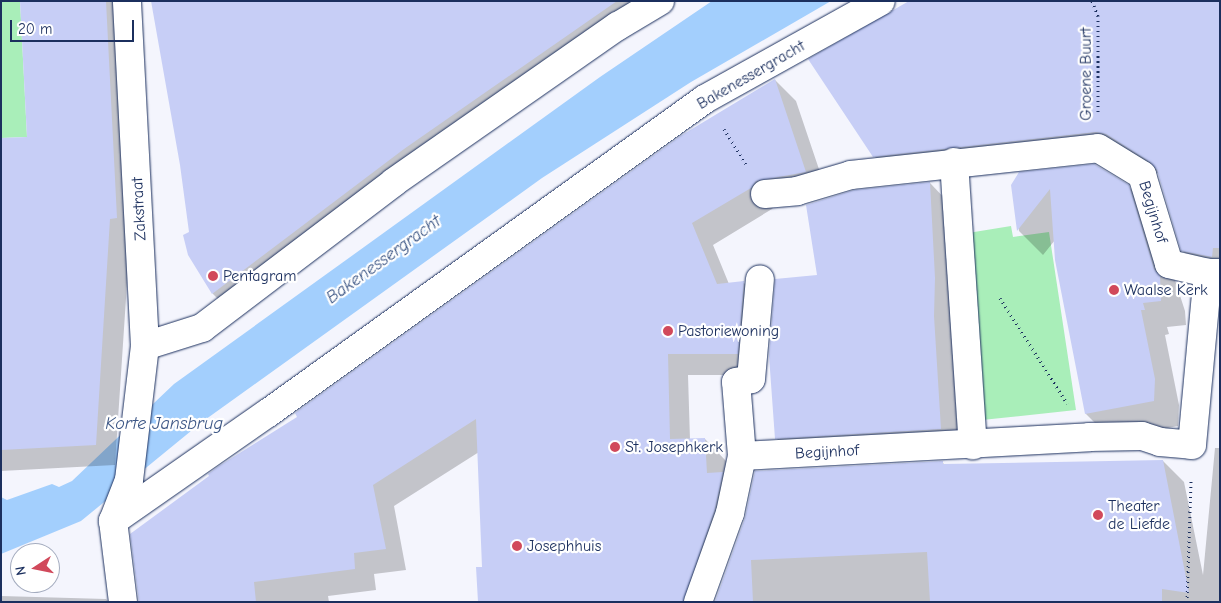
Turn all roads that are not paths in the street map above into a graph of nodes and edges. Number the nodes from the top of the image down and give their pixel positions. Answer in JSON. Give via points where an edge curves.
{"nodes":[{"id":1,"x":127,"y":1,"type":"edge"},
{"id":2,"x":660,"y":1,"type":"edge"},
{"id":3,"x":881,"y":1,"type":"edge"},
{"id":4,"x":954,"y":162,"type":"junction"},
{"id":5,"x":765,"y":194,"type":"road end"},
{"id":6,"x":760,"y":279,"type":"dead end"},
{"id":7,"x":1212,"y":279,"type":"edge"},
{"id":8,"x":145,"y":346,"type":"junction"},
{"id":9,"x":973,"y":445,"type":"junction"},
{"id":10,"x":742,"y":456,"type":"junction"},
{"id":11,"x":113,"y":521,"type":"junction"},
{"id":12,"x":122,"y":602,"type":"edge"},
{"id":13,"x":698,"y":602,"type":"edge"}],
"edges":[{"from":1,"to":8,"type":"street","name":"Zakstraat"},
{"from":2,"to":8,"type":"street","via":[[618,26],[394,182],[202,328]]},
{"from":3,"to":11,"type":"street","name":"Bakenessergracht","via":[[705,100]]},
{"from":4,"to":5,"type":"street","via":[[851,175],[797,191]]},
{"from":4,"to":7,"type":"street","name":"Begijnhof","via":[[1098,148],[1142,175],[1169,264]]},
{"from":4,"to":9,"type":"street"},
{"from":6,"to":10,"type":"street","via":[[751,379],[736,382]]},
{"from":7,"to":9,"type":"street","name":"Begijnhof","via":[[1192,444],[1160,442],[1142,436]]},
{"from":8,"to":11,"type":"street","name":"Zakstraat","via":[[130,480]]},
{"from":9,"to":10,"type":"street","name":"Begijnhof"},
{"from":10,"to":13,"type":"street","via":[[730,513]]},
{"from":11,"to":12,"type":"street"}]}
